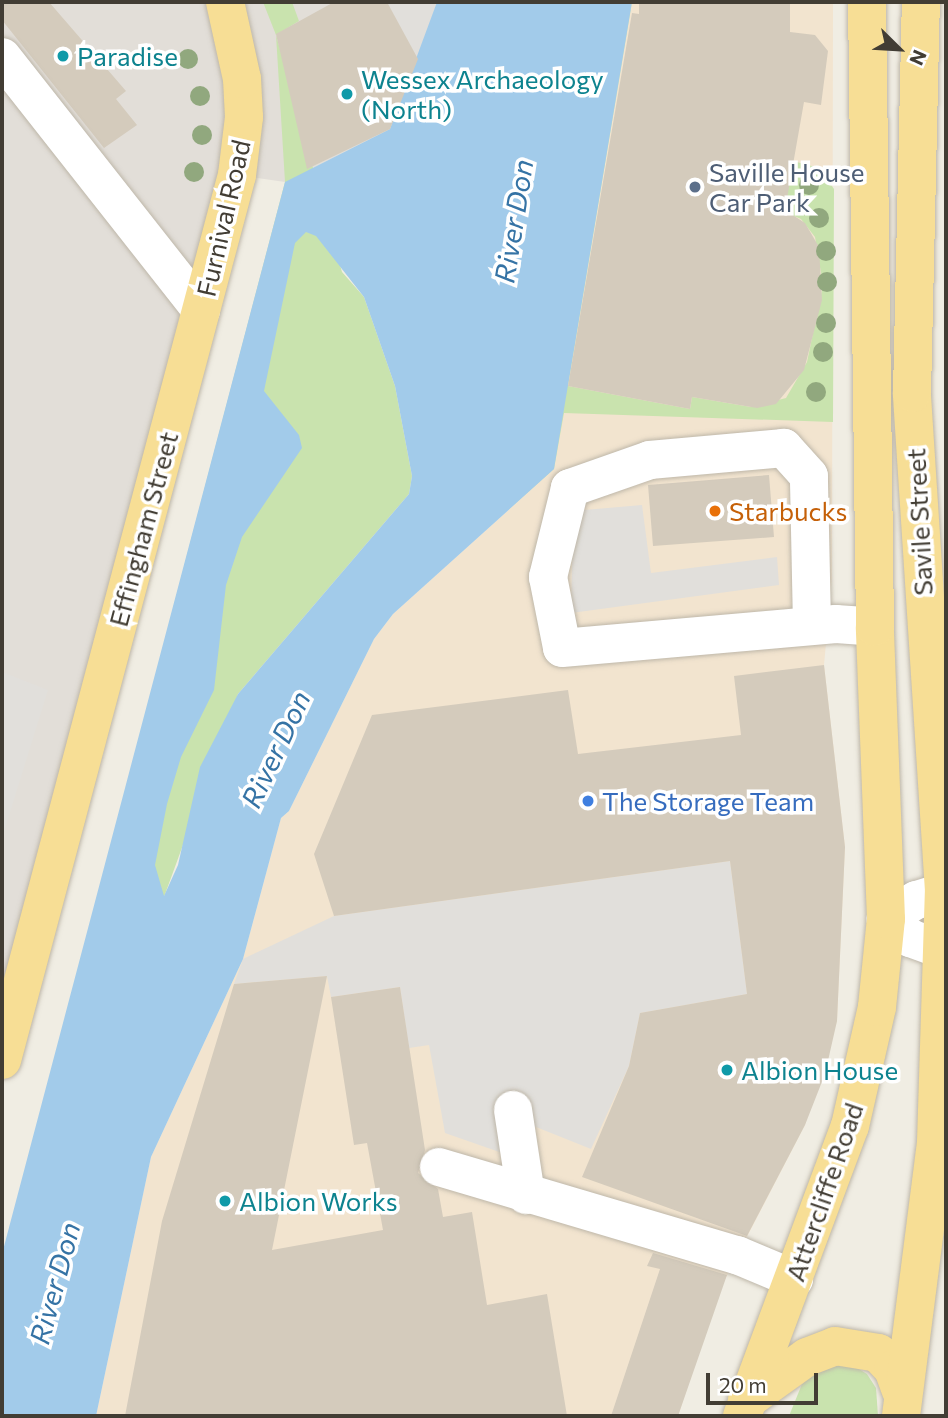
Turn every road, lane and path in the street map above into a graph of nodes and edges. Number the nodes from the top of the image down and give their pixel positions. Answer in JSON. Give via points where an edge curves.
{"nodes":[{"id":1,"x":225,"y":2,"type":"edge"},
{"id":2,"x":867,"y":2,"type":"edge"},
{"id":3,"x":921,"y":2,"type":"edge"},
{"id":4,"x":2,"y":57,"type":"edge"},
{"id":5,"x":201,"y":310,"type":"junction"},
{"id":6,"x":812,"y":625,"type":"junction"},
{"id":7,"x":875,"y":627,"type":"junction"},
{"id":8,"x":945,"y":891,"type":"edge"},
{"id":9,"x":886,"y":919,"type":"junction"},
{"id":10,"x":944,"y":951,"type":"edge"},
{"id":11,"x":2,"y":1060,"type":"edge"},
{"id":12,"x":513,"y":1110,"type":"dead end"},
{"id":13,"x":439,"y":1167,"type":"dead end"},
{"id":14,"x":526,"y":1195,"type":"junction"},
{"id":15,"x":794,"y":1279,"type":"junction"},
{"id":16,"x":901,"y":1404,"type":"edge"},
{"id":17,"x":745,"y":1408,"type":"edge"}],
"edges":[{"from":1,"to":5,"type":"main road","name":"Furnival Road","via":[[242,79],[243,142]]},
{"from":2,"to":7,"type":"main road","name":"Savile Street"},
{"from":3,"to":8,"type":"main road","name":"Savile Street","via":[[912,394]]},
{"from":4,"to":5,"type":"street"},
{"from":5,"to":11,"type":"main road","name":"Effingham Street"},
{"from":6,"to":6,"type":"street","via":[[562,648],[548,577],[570,488],[650,460],[784,448],[809,476]]},
{"from":6,"to":7,"type":"street"},
{"from":7,"to":9,"type":"main road","name":"Savile Street"},
{"from":8,"to":9,"type":"street"},
{"from":8,"to":10,"type":"main road","name":"Savile Street"},
{"from":9,"to":10,"type":"street","via":[[910,938]]},
{"from":9,"to":15,"type":"main road","name":"Attercliffe Road","via":[[868,1058],[842,1153]]},
{"from":10,"to":16,"type":"main road","name":"Savile Street","via":[[936,1142]]},
{"from":12,"to":14,"type":"street"},
{"from":13,"to":14,"type":"street"},
{"from":14,"to":15,"type":"street","via":[[737,1255]]},
{"from":15,"to":17,"type":"main road","name":"Attercliffe Road"},
{"from":16,"to":17,"type":"main road","via":[[893,1369],[878,1353],[835,1346],[807,1357]]}]}
